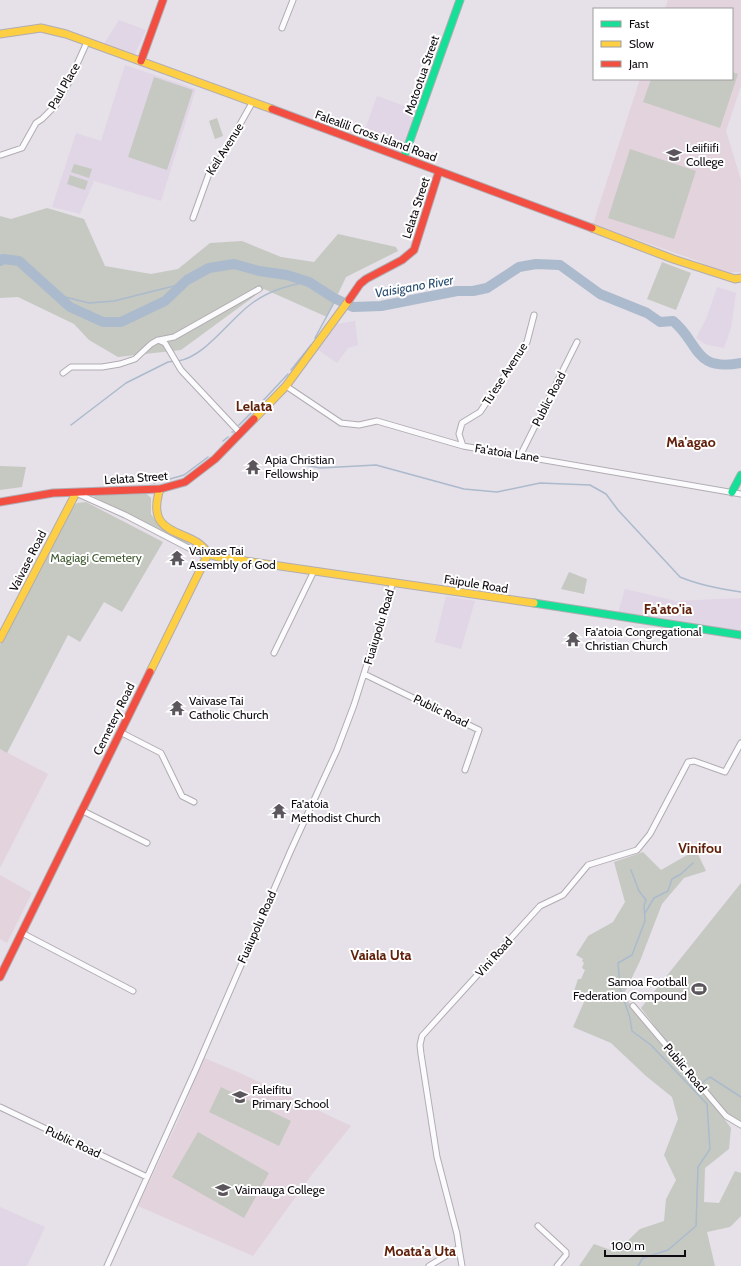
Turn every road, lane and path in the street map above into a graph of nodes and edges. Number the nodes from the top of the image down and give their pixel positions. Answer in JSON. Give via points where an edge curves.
{"nodes":[{"id":1,"x":163,"y":0,"type":"edge"},
{"id":2,"x":293,"y":0,"type":"edge"},
{"id":3,"x":460,"y":0,"type":"edge"},
{"id":4,"x":282,"y":28,"type":"dead end"},
{"id":5,"x":0,"y":34,"type":"edge"},
{"id":6,"x":87,"y":42,"type":"junction"},
{"id":7,"x":141,"y":60,"type":"junction"},
{"id":8,"x":252,"y":103,"type":"junction"},
{"id":9,"x":1,"y":155,"type":"dead end"},
{"id":10,"x":404,"y":157,"type":"junction"},
{"id":11,"x":439,"y":171,"type":"junction"},
{"id":12,"x":193,"y":218,"type":"dead end"},
{"id":13,"x":741,"y":278,"type":"edge"},
{"id":14,"x":258,"y":289,"type":"dead end"},
{"id":15,"x":534,"y":315,"type":"dead end"},
{"id":16,"x":158,"y":340,"type":"junction"},
{"id":17,"x":577,"y":342,"type":"dead end"},
{"id":18,"x":63,"y":373,"type":"dead end"},
{"id":19,"x":286,"y":386,"type":"junction"},
{"id":20,"x":240,"y":433,"type":"junction"},
{"id":21,"x":463,"y":446,"type":"junction"},
{"id":22,"x":520,"y":456,"type":"junction"},
{"id":23,"x":741,"y":474,"type":"edge"},
{"id":24,"x":160,"y":489,"type":"junction"},
{"id":25,"x":732,"y":492,"type":"junction"},
{"id":26,"x":76,"y":493,"type":"junction"},
{"id":27,"x":741,"y":494,"type":"edge"},
{"id":28,"x":0,"y":502,"type":"edge"},
{"id":29,"x":208,"y":554,"type":"junction"},
{"id":30,"x":314,"y":571,"type":"junction"},
{"id":31,"x":393,"y":582,"type":"junction"},
{"id":32,"x":741,"y":635,"type":"edge"},
{"id":33,"x":0,"y":639,"type":"edge"},
{"id":34,"x":274,"y":653,"type":"dead end"},
{"id":35,"x":364,"y":674,"type":"junction"},
{"id":36,"x":120,"y":732,"type":"junction"},
{"id":37,"x":741,"y":743,"type":"edge"},
{"id":38,"x":465,"y":770,"type":"dead end"},
{"id":39,"x":194,"y":802,"type":"dead end"},
{"id":40,"x":81,"y":810,"type":"junction"},
{"id":41,"x":147,"y":843,"type":"dead end"},
{"id":42,"x":22,"y":933,"type":"junction"},
{"id":43,"x":0,"y":977,"type":"edge"},
{"id":44,"x":133,"y":991,"type":"dead end"},
{"id":45,"x":633,"y":1006,"type":"dead end"},
{"id":46,"x":0,"y":1107,"type":"edge"},
{"id":47,"x":741,"y":1125,"type":"edge"},
{"id":48,"x":147,"y":1177,"type":"junction"},
{"id":49,"x":538,"y":1226,"type":"dead end"},
{"id":50,"x":459,"y":1248,"type":"junction"},
{"id":51,"x":107,"y":1266,"type":"edge"},
{"id":52,"x":428,"y":1266,"type":"edge"},
{"id":53,"x":462,"y":1266,"type":"edge"},
{"id":54,"x":557,"y":1266,"type":"edge"}],
"edges":[{"from":1,"to":7,"type":"main road"},
{"from":2,"to":4,"type":"street"},
{"from":3,"to":10,"type":"main road","name":"Motootua Street"},
{"from":5,"to":6,"type":"main road","name":"Falealili Cross Island Road","via":[[41,28]]},
{"from":6,"to":7,"type":"main road","name":"Falealili Cross Island Road"},
{"from":6,"to":9,"type":"street","name":"Paul Place","via":[[56,105],[36,123],[22,148]]},
{"from":7,"to":8,"type":"main road","name":"Falealili Cross Island Road"},
{"from":8,"to":10,"type":"main road","name":"Falealili Cross Island Road"},
{"from":8,"to":12,"type":"street","name":"Keil Avenue","via":[[221,158],[211,168]]},
{"from":10,"to":11,"type":"main road","name":"Falealili Cross Island Road"},
{"from":11,"to":13,"type":"main road","name":"Falealili Cross Island Road","via":[[673,259],[735,279]]},
{"from":11,"to":19,"type":"main road","name":"Lelata Street","via":[[414,250],[398,263],[368,277]]},
{"from":14,"to":16,"type":"street","via":[[174,337]]},
{"from":15,"to":21,"type":"street","name":"Tu'ese Avenue","via":[[527,342],[497,387],[480,412],[462,423],[459,434]]},
{"from":16,"to":18,"type":"street","via":[[135,359],[102,367],[71,367]]},
{"from":16,"to":20,"type":"street","via":[[164,343],[181,370]]},
{"from":17,"to":22,"type":"street","name":"Public Road"},
{"from":19,"to":20,"type":"main road","name":"Lelata Street"},
{"from":19,"to":21,"type":"street","name":"Fa'atoia Lane","via":[[341,423],[359,425],[377,421]]},
{"from":20,"to":24,"type":"main road","name":"Lelata Street","via":[[197,474],[185,482]]},
{"from":21,"to":22,"type":"street","name":"Fa'atoia Lane"},
{"from":22,"to":25,"type":"street","name":"Fa'atoia Lane"},
{"from":23,"to":25,"type":"main road"},
{"from":24,"to":26,"type":"main road","name":"Lelata Street"},
{"from":24,"to":29,"type":"main road","via":[[155,506],[158,518],[178,534],[203,547]]},
{"from":25,"to":27,"type":"street","name":"Fa'atoia Lane"},
{"from":26,"to":28,"type":"main road","name":"Lelata Street","via":[[36,495]]},
{"from":26,"to":29,"type":"street","via":[[202,555]]},
{"from":26,"to":33,"type":"main road","name":"Vaivase Road"},
{"from":29,"to":30,"type":"main road","name":"Faipule Road"},
{"from":29,"to":36,"type":"main road","name":"Cemetery Road"},
{"from":30,"to":31,"type":"main road","name":"Faipule Road"},
{"from":30,"to":34,"type":"street"},
{"from":31,"to":32,"type":"main road","name":"Faipule Road"},
{"from":31,"to":35,"type":"street","name":"Fuaiupolu Road"},
{"from":35,"to":38,"type":"street","name":"Public Road","via":[[479,730]]},
{"from":35,"to":48,"type":"street","name":"Fuaiupolu Road","via":[[336,750]]},
{"from":36,"to":39,"type":"street","via":[[161,753],[182,796]]},
{"from":36,"to":40,"type":"main road","name":"Cemetery Road"},
{"from":37,"to":50,"type":"street","name":"Vini Road","via":[[725,772],[694,761],[688,762],[650,834],[637,850],[588,865],[563,895],[540,906],[422,1036],[420,1049],[437,1156]]},
{"from":40,"to":41,"type":"street"},
{"from":40,"to":42,"type":"main road","name":"Cemetery Road"},
{"from":42,"to":43,"type":"main road","name":"Cemetery Road"},
{"from":42,"to":44,"type":"street"},
{"from":45,"to":47,"type":"street","name":"Public Road","via":[[726,1116]]},
{"from":46,"to":48,"type":"street","name":"Public Road"},
{"from":48,"to":51,"type":"street","name":"Fuaiupolu Road"},
{"from":49,"to":54,"type":"street","via":[[566,1252]]},
{"from":50,"to":52,"type":"street"},
{"from":50,"to":53,"type":"street"}]}
